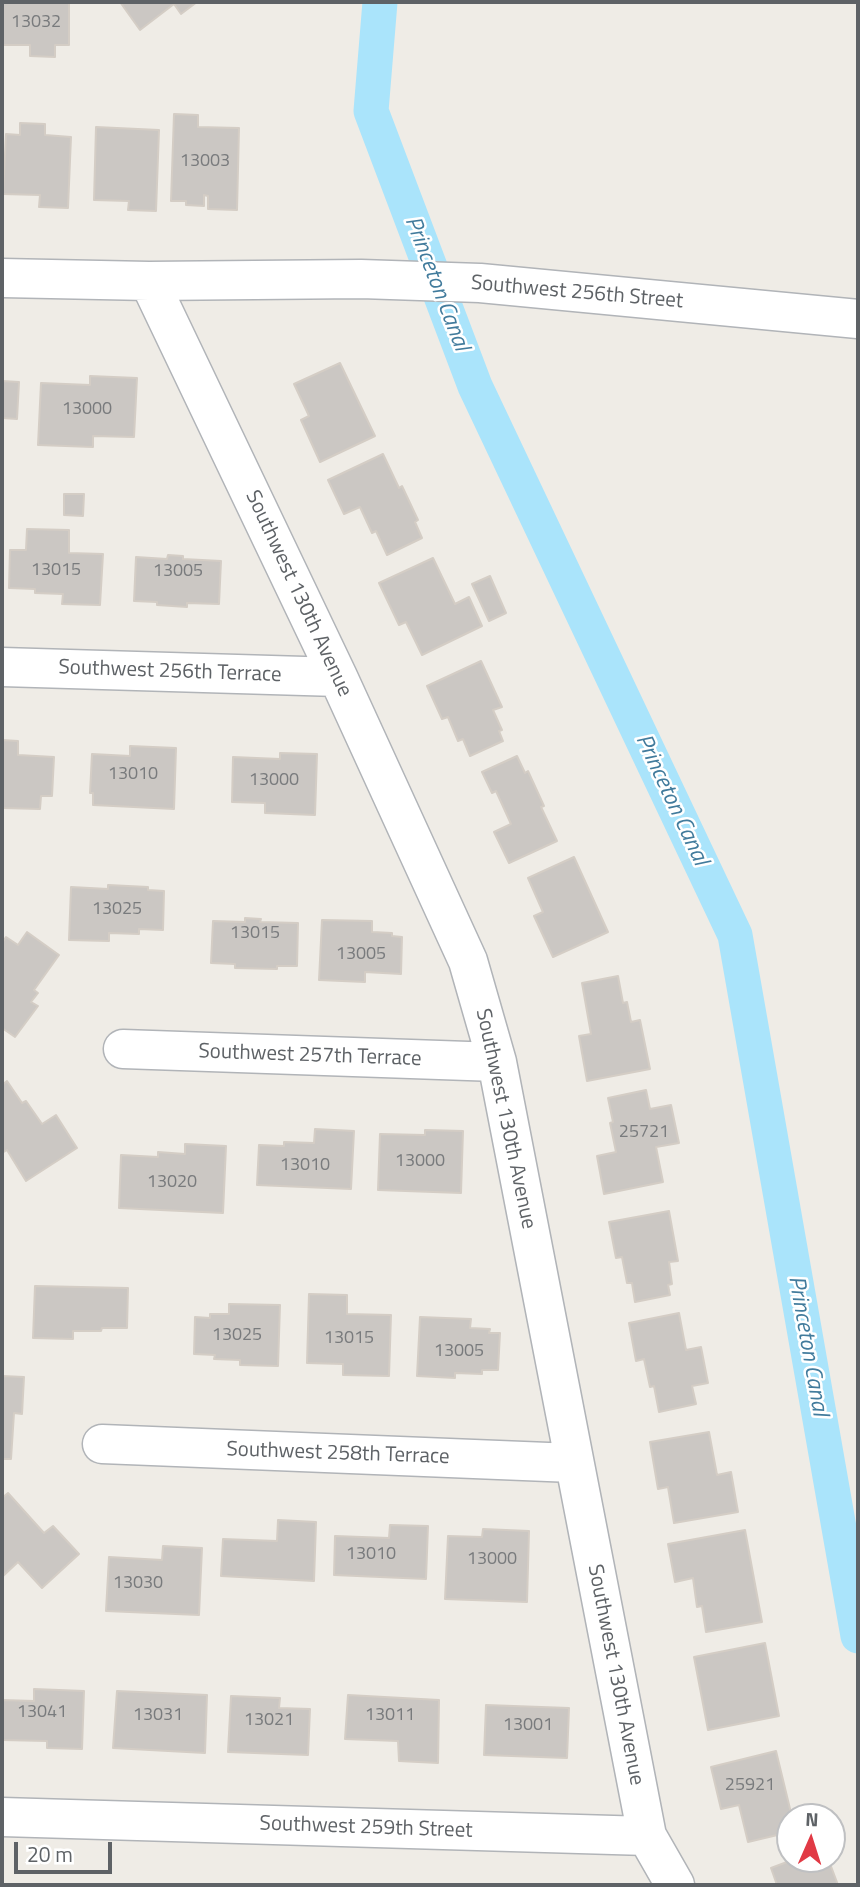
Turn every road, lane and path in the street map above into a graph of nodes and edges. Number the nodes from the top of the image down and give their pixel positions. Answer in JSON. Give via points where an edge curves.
{"nodes":[{"id":1,"x":2,"y":278,"type":"edge"},
{"id":2,"x":149,"y":281,"type":"junction"},
{"id":3,"x":858,"y":319,"type":"edge"},
{"id":4,"x":2,"y":667,"type":"edge"},
{"id":5,"x":338,"y":677,"type":"junction"},
{"id":6,"x":122,"y":1049,"type":"dead end"},
{"id":7,"x":497,"y":1062,"type":"junction"},
{"id":8,"x":102,"y":1444,"type":"dead end"},
{"id":9,"x":573,"y":1463,"type":"junction"},
{"id":10,"x":2,"y":1817,"type":"edge"},
{"id":11,"x":647,"y":1836,"type":"junction"},
{"id":12,"x":675,"y":1885,"type":"edge"}],
"edges":[{"from":1,"to":2,"type":"street","name":"Southwest 256th Street"},
{"from":2,"to":3,"type":"street","name":"Southwest 256th Street","via":[[480,283]]},
{"from":2,"to":5,"type":"street","name":"Southwest 130th Avenue"},
{"from":4,"to":5,"type":"street","name":"Southwest 256th Terrace"},
{"from":5,"to":7,"type":"street","name":"Southwest 130th Avenue","via":[[468,961]]},
{"from":6,"to":7,"type":"street","name":"Southwest 257th Terrace"},
{"from":7,"to":9,"type":"street","name":"Southwest 130th Avenue"},
{"from":8,"to":9,"type":"street","name":"Southwest 258th Terrace"},
{"from":9,"to":11,"type":"street","name":"Southwest 130th Avenue"},
{"from":10,"to":11,"type":"street","name":"Southwest 259th Street"},
{"from":11,"to":12,"type":"street","name":"Southwest 130th Avenue"}]}
